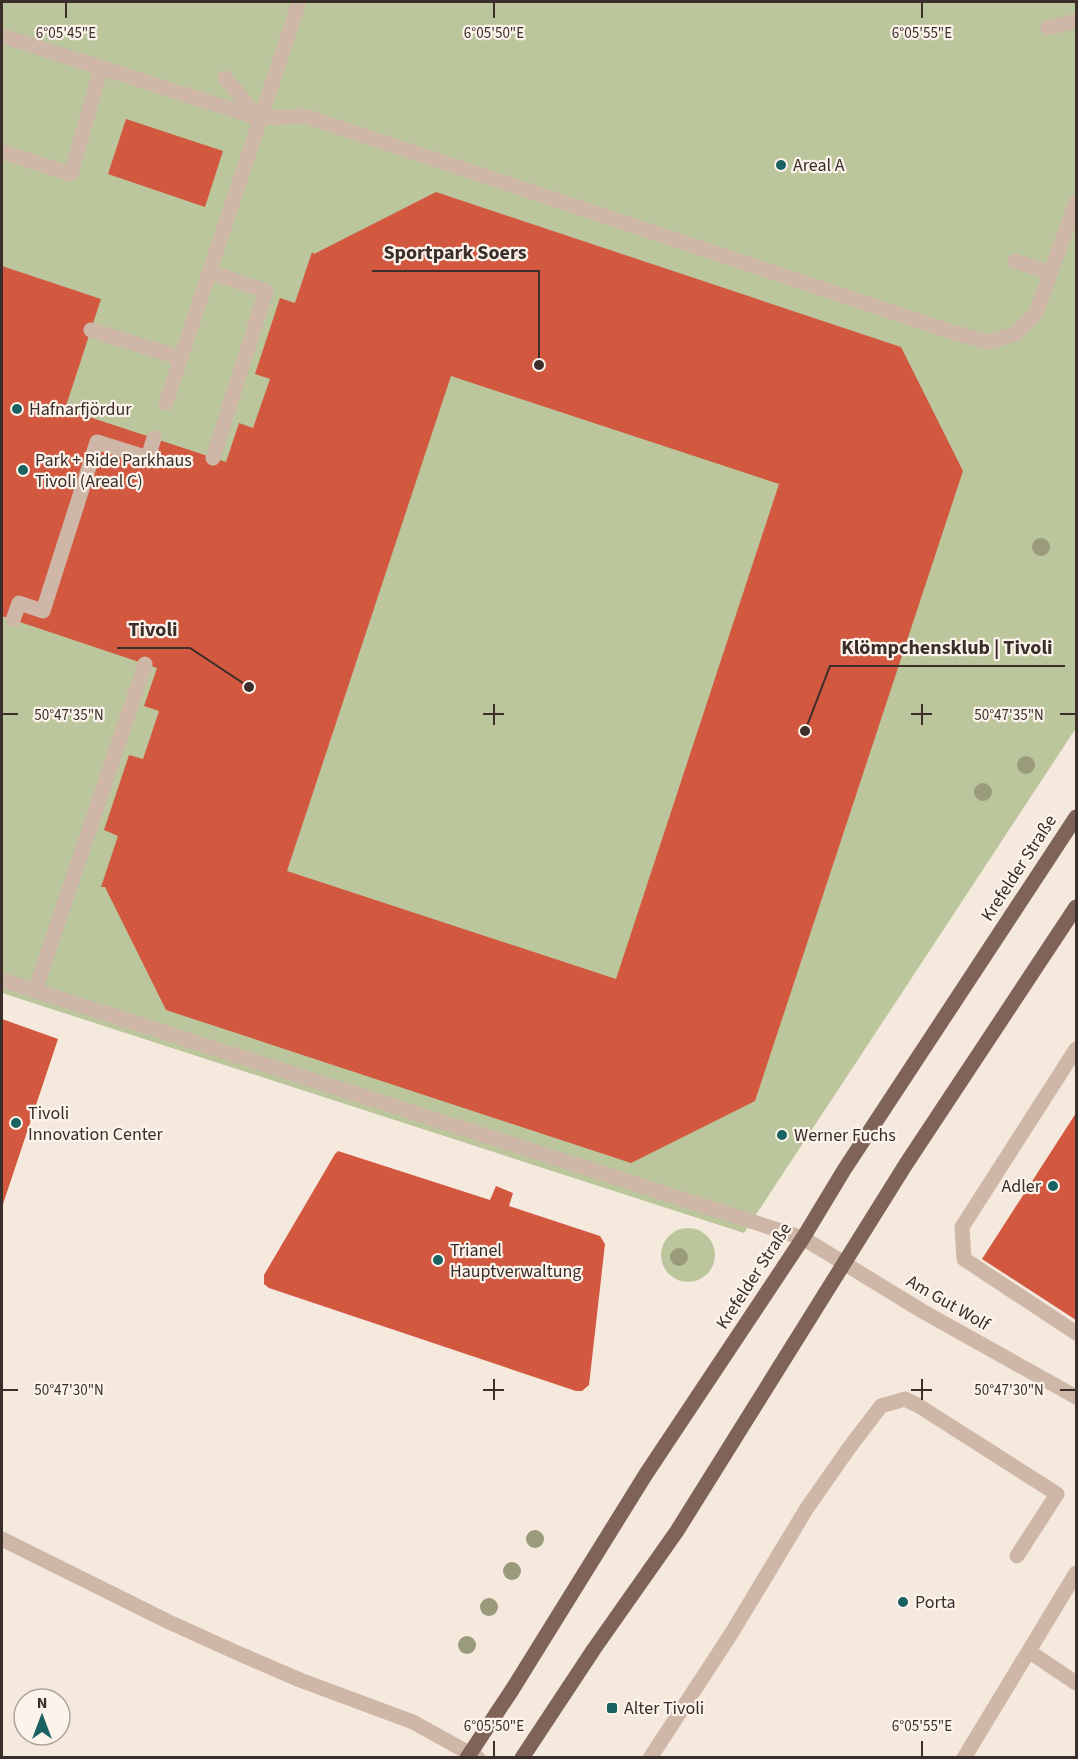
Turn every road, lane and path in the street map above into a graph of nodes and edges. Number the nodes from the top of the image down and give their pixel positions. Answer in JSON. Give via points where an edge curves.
{"nodes":[{"id":1,"x":299,"y":2,"type":"edge"},
{"id":2,"x":1077,"y":21,"type":"edge"},
{"id":3,"x":1048,"y":28,"type":"dead end"},
{"id":4,"x":2,"y":36,"type":"edge"},
{"id":5,"x":101,"y":68,"type":"junction"},
{"id":6,"x":225,"y":78,"type":"dead end"},
{"id":7,"x":259,"y":118,"type":"junction"},
{"id":8,"x":2,"y":152,"type":"edge"},
{"id":9,"x":1077,"y":202,"type":"edge"},
{"id":10,"x":1015,"y":261,"type":"dead end"},
{"id":11,"x":210,"y":272,"type":"junction"},
{"id":12,"x":1050,"y":273,"type":"junction"},
{"id":13,"x":91,"y":330,"type":"dead end"},
{"id":14,"x":181,"y":358,"type":"junction"},
{"id":15,"x":166,"y":402,"type":"dead end"},
{"id":16,"x":154,"y":438,"type":"dead end"},
{"id":17,"x":213,"y":458,"type":"dead end"},
{"id":18,"x":13,"y":620,"type":"dead end"},
{"id":19,"x":145,"y":664,"type":"dead end"},
{"id":20,"x":1077,"y":817,"type":"edge"},
{"id":21,"x":1077,"y":907,"type":"edge"},
{"id":22,"x":2,"y":980,"type":"edge"},
{"id":23,"x":36,"y":991,"type":"junction"},
{"id":24,"x":1077,"y":1049,"type":"edge"},
{"id":25,"x":803,"y":1238,"type":"junction"},
{"id":26,"x":844,"y":1263,"type":"junction"},
{"id":27,"x":1077,"y":1333,"type":"edge"},
{"id":28,"x":1077,"y":1397,"type":"edge"},
{"id":29,"x":2,"y":1539,"type":"edge"},
{"id":30,"x":1017,"y":1556,"type":"dead end"},
{"id":31,"x":1077,"y":1573,"type":"edge"},
{"id":32,"x":1030,"y":1652,"type":"junction"},
{"id":33,"x":1077,"y":1683,"type":"edge"},
{"id":34,"x":472,"y":1756,"type":"edge"},
{"id":35,"x":522,"y":1758,"type":"edge"},
{"id":36,"x":650,"y":1758,"type":"edge"},
{"id":37,"x":964,"y":1758,"type":"edge"}],
"edges":[{"from":1,"to":7,"type":"street"},
{"from":2,"to":3,"type":"street"},
{"from":4,"to":5,"type":"street"},
{"from":5,"to":7,"type":"street"},
{"from":5,"to":8,"type":"street","via":[[71,174]]},
{"from":6,"to":7,"type":"street"},
{"from":7,"to":11,"type":"street"},
{"from":7,"to":12,"type":"street","via":[[305,116],[987,342],[1015,334],[1036,313]]},
{"from":9,"to":12,"type":"street"},
{"from":10,"to":12,"type":"street"},
{"from":11,"to":14,"type":"street"},
{"from":11,"to":17,"type":"street","via":[[266,291]]},
{"from":13,"to":14,"type":"street"},
{"from":14,"to":15,"type":"street"},
{"from":16,"to":18,"type":"street","via":[[148,458],[98,442],[43,611],[19,603]]},
{"from":19,"to":23,"type":"street"},
{"from":20,"to":25,"type":"main road","name":"Krefelder Straße"},
{"from":21,"to":26,"type":"main road"},
{"from":22,"to":23,"type":"street","name":"Am Gut Wolf"},
{"from":23,"to":25,"type":"street","name":"Am Gut Wolf"},
{"from":24,"to":27,"type":"street","via":[[962,1227],[964,1259]]},
{"from":25,"to":26,"type":"street","name":"Am Gut Wolf"},
{"from":25,"to":34,"type":"main road","name":"Krefelder Straße","via":[[646,1474]]},
{"from":26,"to":28,"type":"street","name":"Am Gut Wolf"},
{"from":26,"to":35,"type":"main road","via":[[677,1531]]},
{"from":29,"to":34,"type":"street","via":[[300,1680],[413,1722]]},
{"from":30,"to":36,"type":"street","via":[[1057,1494],[919,1406],[905,1399],[881,1406],[807,1508]]},
{"from":31,"to":32,"type":"street"},
{"from":32,"to":33,"type":"street"},
{"from":32,"to":37,"type":"street"}]}
